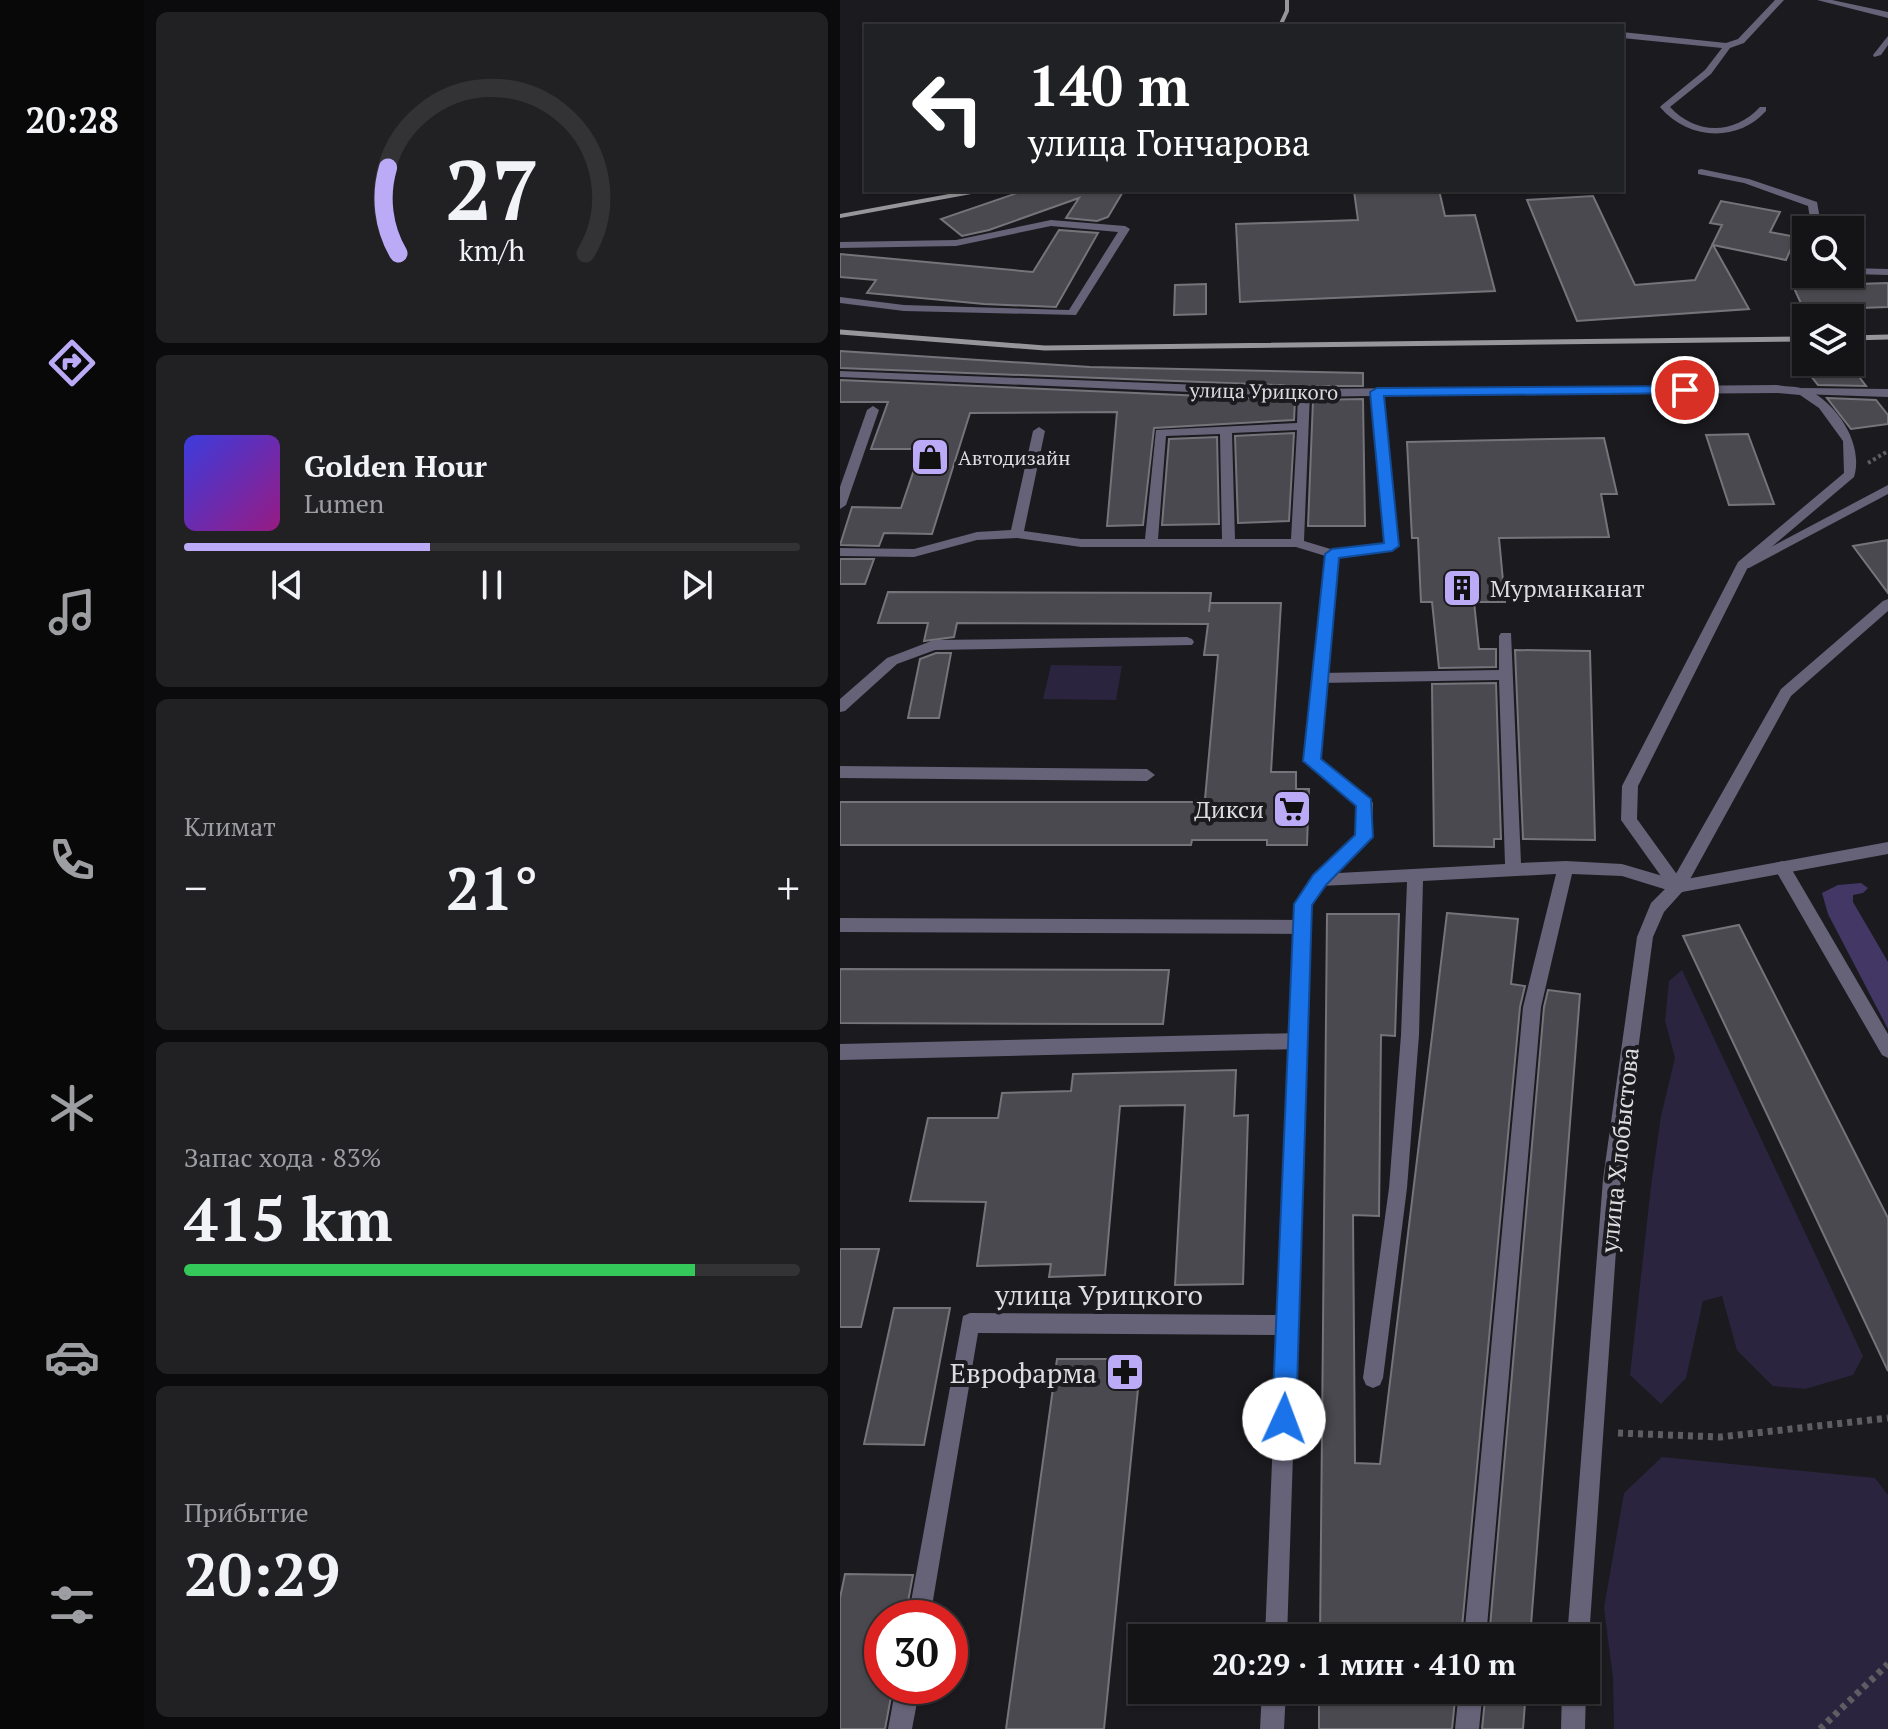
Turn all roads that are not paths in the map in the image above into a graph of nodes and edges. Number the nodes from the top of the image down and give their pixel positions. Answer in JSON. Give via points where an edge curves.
{"nodes":[{"id":1,"x":1780,"y":0,"type":"edge"},
{"id":2,"x":1821,"y":0,"type":"edge"},
{"id":3,"x":1888,"y":15,"type":"edge"},
{"id":4,"x":1624,"y":35,"type":"edge"},
{"id":5,"x":1888,"y":39,"type":"edge"},
{"id":6,"x":1727,"y":46,"type":"junction"},
{"id":7,"x":1877,"y":55,"type":"dead end"},
{"id":8,"x":1763,"y":109,"type":"dead end"},
{"id":9,"x":1701,"y":172,"type":"dead end"},
{"id":10,"x":1815,"y":216,"type":"edge"},
{"id":11,"x":840,"y":245,"type":"edge"},
{"id":12,"x":1864,"y":271,"type":"edge"},
{"id":13,"x":1888,"y":272,"type":"edge"},
{"id":14,"x":840,"y":300,"type":"edge"},
{"id":15,"x":840,"y":374,"type":"edge"},
{"id":16,"x":1377,"y":392,"type":"junction"},
{"id":17,"x":1803,"y":392,"type":"junction"},
{"id":18,"x":1304,"y":393,"type":"junction"},
{"id":19,"x":1888,"y":393,"type":"edge"},
{"id":20,"x":873,"y":410,"type":"dead end"},
{"id":21,"x":1303,"y":426,"type":"junction"},
{"id":22,"x":1226,"y":429,"type":"junction"},
{"id":23,"x":1039,"y":431,"type":"dead end"},
{"id":24,"x":1888,"y":489,"type":"edge"},
{"id":25,"x":840,"y":505,"type":"edge"},
{"id":26,"x":1017,"y":534,"type":"junction"},
{"id":27,"x":1151,"y":543,"type":"junction"},
{"id":28,"x":1229,"y":543,"type":"junction"},
{"id":29,"x":1297,"y":543,"type":"junction"},
{"id":30,"x":840,"y":552,"type":"edge"},
{"id":31,"x":1332,"y":554,"type":"junction"},
{"id":32,"x":1743,"y":565,"type":"junction"},
{"id":33,"x":1888,"y":604,"type":"edge"},
{"id":34,"x":1506,"y":636,"type":"dead end"},
{"id":35,"x":1187,"y":642,"type":"dead end"},
{"id":36,"x":1506,"y":675,"type":"junction"},
{"id":37,"x":1319,"y":678,"type":"junction"},
{"id":38,"x":840,"y":707,"type":"edge"},
{"id":39,"x":840,"y":772,"type":"edge"},
{"id":40,"x":1147,"y":775,"type":"dead end"},
{"id":41,"x":1888,"y":848,"type":"edge"},
{"id":42,"x":1566,"y":867,"type":"junction"},
{"id":43,"x":1782,"y":867,"type":"junction"},
{"id":44,"x":1513,"y":870,"type":"junction"},
{"id":45,"x":1415,"y":873,"type":"junction"},
{"id":46,"x":1320,"y":880,"type":"junction"},
{"id":47,"x":1677,"y":887,"type":"junction"},
{"id":48,"x":840,"y":925,"type":"edge"},
{"id":49,"x":1302,"y":927,"type":"junction"},
{"id":50,"x":1298,"y":1041,"type":"junction"},
{"id":51,"x":1888,"y":1050,"type":"edge"},
{"id":52,"x":840,"y":1052,"type":"edge"},
{"id":53,"x":1288,"y":1325,"type":"junction"},
{"id":54,"x":1373,"y":1378,"type":"dead end"},
{"id":55,"x":922,"y":1600,"type":"edge"},
{"id":56,"x":1277,"y":1624,"type":"edge"},
{"id":57,"x":1476,"y":1624,"type":"edge"},
{"id":58,"x":1579,"y":1624,"type":"edge"},
{"id":59,"x":905,"y":1704,"type":"edge"},
{"id":60,"x":1273,"y":1704,"type":"edge"},
{"id":61,"x":1470,"y":1704,"type":"edge"},
{"id":62,"x":1574,"y":1704,"type":"edge"},
{"id":63,"x":900,"y":1729,"type":"edge"},
{"id":64,"x":1272,"y":1729,"type":"edge"},
{"id":65,"x":1467,"y":1729,"type":"edge"},
{"id":66,"x":1573,"y":1729,"type":"edge"}],
"edges":[{"from":1,"to":6,"type":"street","via":[[1741,41]]},
{"from":2,"to":3,"type":"street"},
{"from":4,"to":6,"type":"street"},
{"from":5,"to":7,"type":"street"},
{"from":6,"to":8,"type":"street","via":[[1722,61],[1665,107],[1673,119],[1714,131],[1757,118]]},
{"from":9,"to":10,"type":"street","via":[[1813,204]]},
{"from":11,"to":14,"type":"street","via":[[956,243],[1051,223],[1125,229],[1072,313],[904,308]]},
{"from":12,"to":13,"type":"street"},
{"from":15,"to":18,"type":"street","name":"улица Урицкого"},
{"from":16,"to":17,"type":"street","name":"улица Урицкого"},
{"from":16,"to":18,"type":"street","name":"улица Урицкого"},
{"from":16,"to":31,"type":"street","via":[[1392,546]]},
{"from":17,"to":19,"type":"street","name":"улица Урицкого"},
{"from":17,"to":32,"type":"street","via":[[1823,405],[1849,441],[1850,474]]},
{"from":18,"to":21,"type":"street"},
{"from":20,"to":25,"type":"street"},
{"from":21,"to":22,"type":"street"},
{"from":21,"to":29,"type":"street"},
{"from":22,"to":27,"type":"street","via":[[1160,433]]},
{"from":22,"to":28,"type":"street"},
{"from":23,"to":26,"type":"street"},
{"from":24,"to":32,"type":"street"},
{"from":26,"to":27,"type":"street","via":[[1081,543]]},
{"from":26,"to":30,"type":"street","via":[[977,536],[914,553]]},
{"from":27,"to":28,"type":"street"},
{"from":28,"to":29,"type":"street"},
{"from":29,"to":31,"type":"street"},
{"from":31,"to":37,"type":"street"},
{"from":32,"to":47,"type":"street","via":[[1630,786],[1629,820]]},
{"from":33,"to":47,"type":"street","name":"улица Хлобыстова","via":[[1786,693]]},
{"from":34,"to":36,"type":"street"},
{"from":35,"to":38,"type":"street","via":[[934,645],[892,661]]},
{"from":36,"to":37,"type":"street"},
{"from":36,"to":44,"type":"street"},
{"from":37,"to":46,"type":"street","via":[[1312,761],[1365,803],[1364,837]]},
{"from":39,"to":40,"type":"street"},
{"from":41,"to":43,"type":"street"},
{"from":42,"to":44,"type":"street"},
{"from":42,"to":47,"type":"street","via":[[1622,870]]},
{"from":42,"to":57,"type":"street","via":[[1532,1007]]},
{"from":43,"to":47,"type":"street"},
{"from":43,"to":51,"type":"street"},
{"from":44,"to":45,"type":"street"},
{"from":45,"to":46,"type":"street"},
{"from":45,"to":54,"type":"street","via":[[1398,1188]]},
{"from":46,"to":49,"type":"street","via":[[1303,904]]},
{"from":47,"to":58,"type":"street","name":"улица Хлобыстова","via":[[1657,908],[1645,937],[1612,1179]]},
{"from":48,"to":49,"type":"street"},
{"from":49,"to":50,"type":"street"},
{"from":50,"to":52,"type":"street"},
{"from":50,"to":53,"type":"street"},
{"from":53,"to":55,"type":"street","name":"улица Урицкого","via":[[970,1323]]},
{"from":53,"to":56,"type":"street"},
{"from":59,"to":63,"type":"street"},
{"from":60,"to":64,"type":"street"},
{"from":61,"to":65,"type":"street"},
{"from":62,"to":66,"type":"street"}]}
